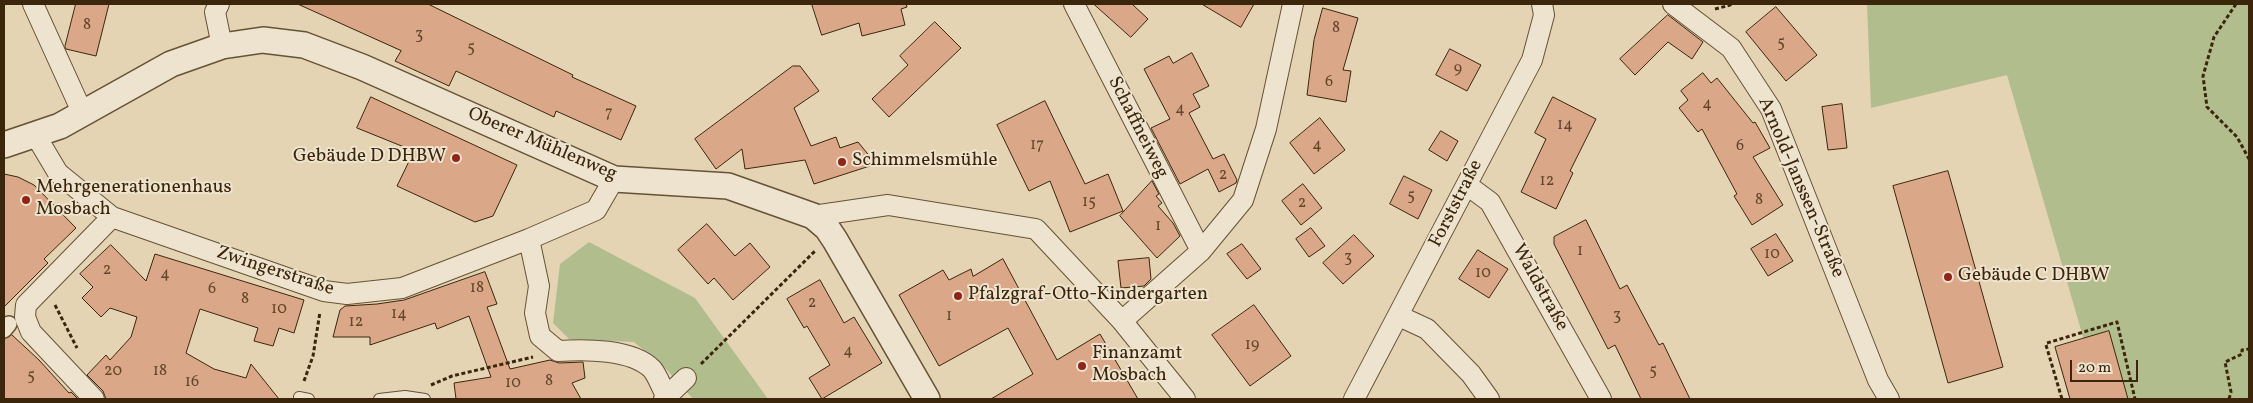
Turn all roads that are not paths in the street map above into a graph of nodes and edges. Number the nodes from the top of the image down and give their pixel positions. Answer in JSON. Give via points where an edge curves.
{"nodes":[{"id":1,"x":33,"y":4,"type":"edge"},
{"id":2,"x":219,"y":4,"type":"edge"},
{"id":3,"x":1074,"y":4,"type":"edge"},
{"id":4,"x":1293,"y":4,"type":"edge"},
{"id":5,"x":1542,"y":4,"type":"edge"},
{"id":6,"x":1673,"y":4,"type":"edge"},
{"id":7,"x":222,"y":46,"type":"junction"},
{"id":8,"x":82,"y":114,"type":"junction"},
{"id":9,"x":36,"y":136,"type":"junction"},
{"id":10,"x":4,"y":145,"type":"edge"},
{"id":11,"x":614,"y":179,"type":"junction"},
{"id":12,"x":1467,"y":185,"type":"junction"},
{"id":13,"x":813,"y":216,"type":"junction"},
{"id":14,"x":112,"y":217,"type":"junction"},
{"id":15,"x":529,"y":239,"type":"junction"},
{"id":16,"x":1201,"y":252,"type":"junction"},
{"id":17,"x":1399,"y":316,"type":"junction"},
{"id":18,"x":1122,"y":321,"type":"junction"},
{"id":19,"x":13,"y":324,"type":"edge"},
{"id":20,"x":686,"y":378,"type":"road end"},
{"id":21,"x":665,"y":398,"type":"edge"},
{"id":22,"x":94,"y":399,"type":"edge"},
{"id":23,"x":379,"y":399,"type":"edge"},
{"id":24,"x":425,"y":399,"type":"edge"},
{"id":25,"x":927,"y":399,"type":"edge"},
{"id":26,"x":1186,"y":399,"type":"edge"},
{"id":27,"x":1354,"y":399,"type":"edge"},
{"id":28,"x":1489,"y":399,"type":"edge"},
{"id":29,"x":1601,"y":399,"type":"edge"},
{"id":30,"x":1889,"y":399,"type":"edge"}],
"edges":[{"from":1,"to":8,"type":"street"},
{"from":2,"to":7,"type":"street","via":[[216,12]]},
{"from":3,"to":16,"type":"street","name":"Schaffneiweg"},
{"from":4,"to":16,"type":"street","via":[[1266,129],[1242,200]]},
{"from":5,"to":12,"type":"street","name":"Forststraße","via":[[1544,15],[1532,60]]},
{"from":6,"to":30,"type":"street","name":"Arnold-Janssen-Straße","via":[[1731,48],[1771,108],[1878,380]]},
{"from":7,"to":8,"type":"street","name":"Oberer Mühlenweg","via":[[171,64]]},
{"from":7,"to":11,"type":"street","name":"Oberer Mühlenweg","via":[[263,40],[304,45],[362,67]]},
{"from":8,"to":9,"type":"street","name":"Oberer Mühlenweg"},
{"from":9,"to":10,"type":"street","name":"Oberer Mühlenweg"},
{"from":9,"to":14,"type":"street","name":"Zwingerstraße","via":[[58,174]]},
{"from":11,"to":13,"type":"street","name":"Oberer Mühlenweg","via":[[728,186]]},
{"from":11,"to":15,"type":"street","name":"Zwingerstraße","via":[[596,210]]},
{"from":12,"to":17,"type":"street","name":"Forststraße"},
{"from":12,"to":29,"type":"street","name":"Waldstraße","via":[[1490,202]]},
{"from":13,"to":18,"type":"street","name":"Oberer Mühlenweg","via":[[888,205],[1036,229]]},
{"from":13,"to":25,"type":"street","via":[[827,228],[826,245]]},
{"from":14,"to":15,"type":"street","name":"Zwingerstraße","via":[[324,292],[347,294],[402,288]]},
{"from":14,"to":19,"type":"street","via":[[26,305]]},
{"from":15,"to":21,"type":"street","via":[[539,286],[535,313],[540,336],[558,350],[584,349],[634,357],[652,370]]},
{"from":16,"to":18,"type":"street"},
{"from":17,"to":27,"type":"street","name":"Forststraße"},
{"from":17,"to":28,"type":"street","via":[[1427,329],[1471,374]]},
{"from":18,"to":26,"type":"street","name":"Oberer Mühlenweg"},
{"from":19,"to":22,"type":"street","via":[[31,332]]},
{"from":20,"to":21,"type":"street"},
{"from":23,"to":24,"type":"lane","via":[[405,396]]}]}
